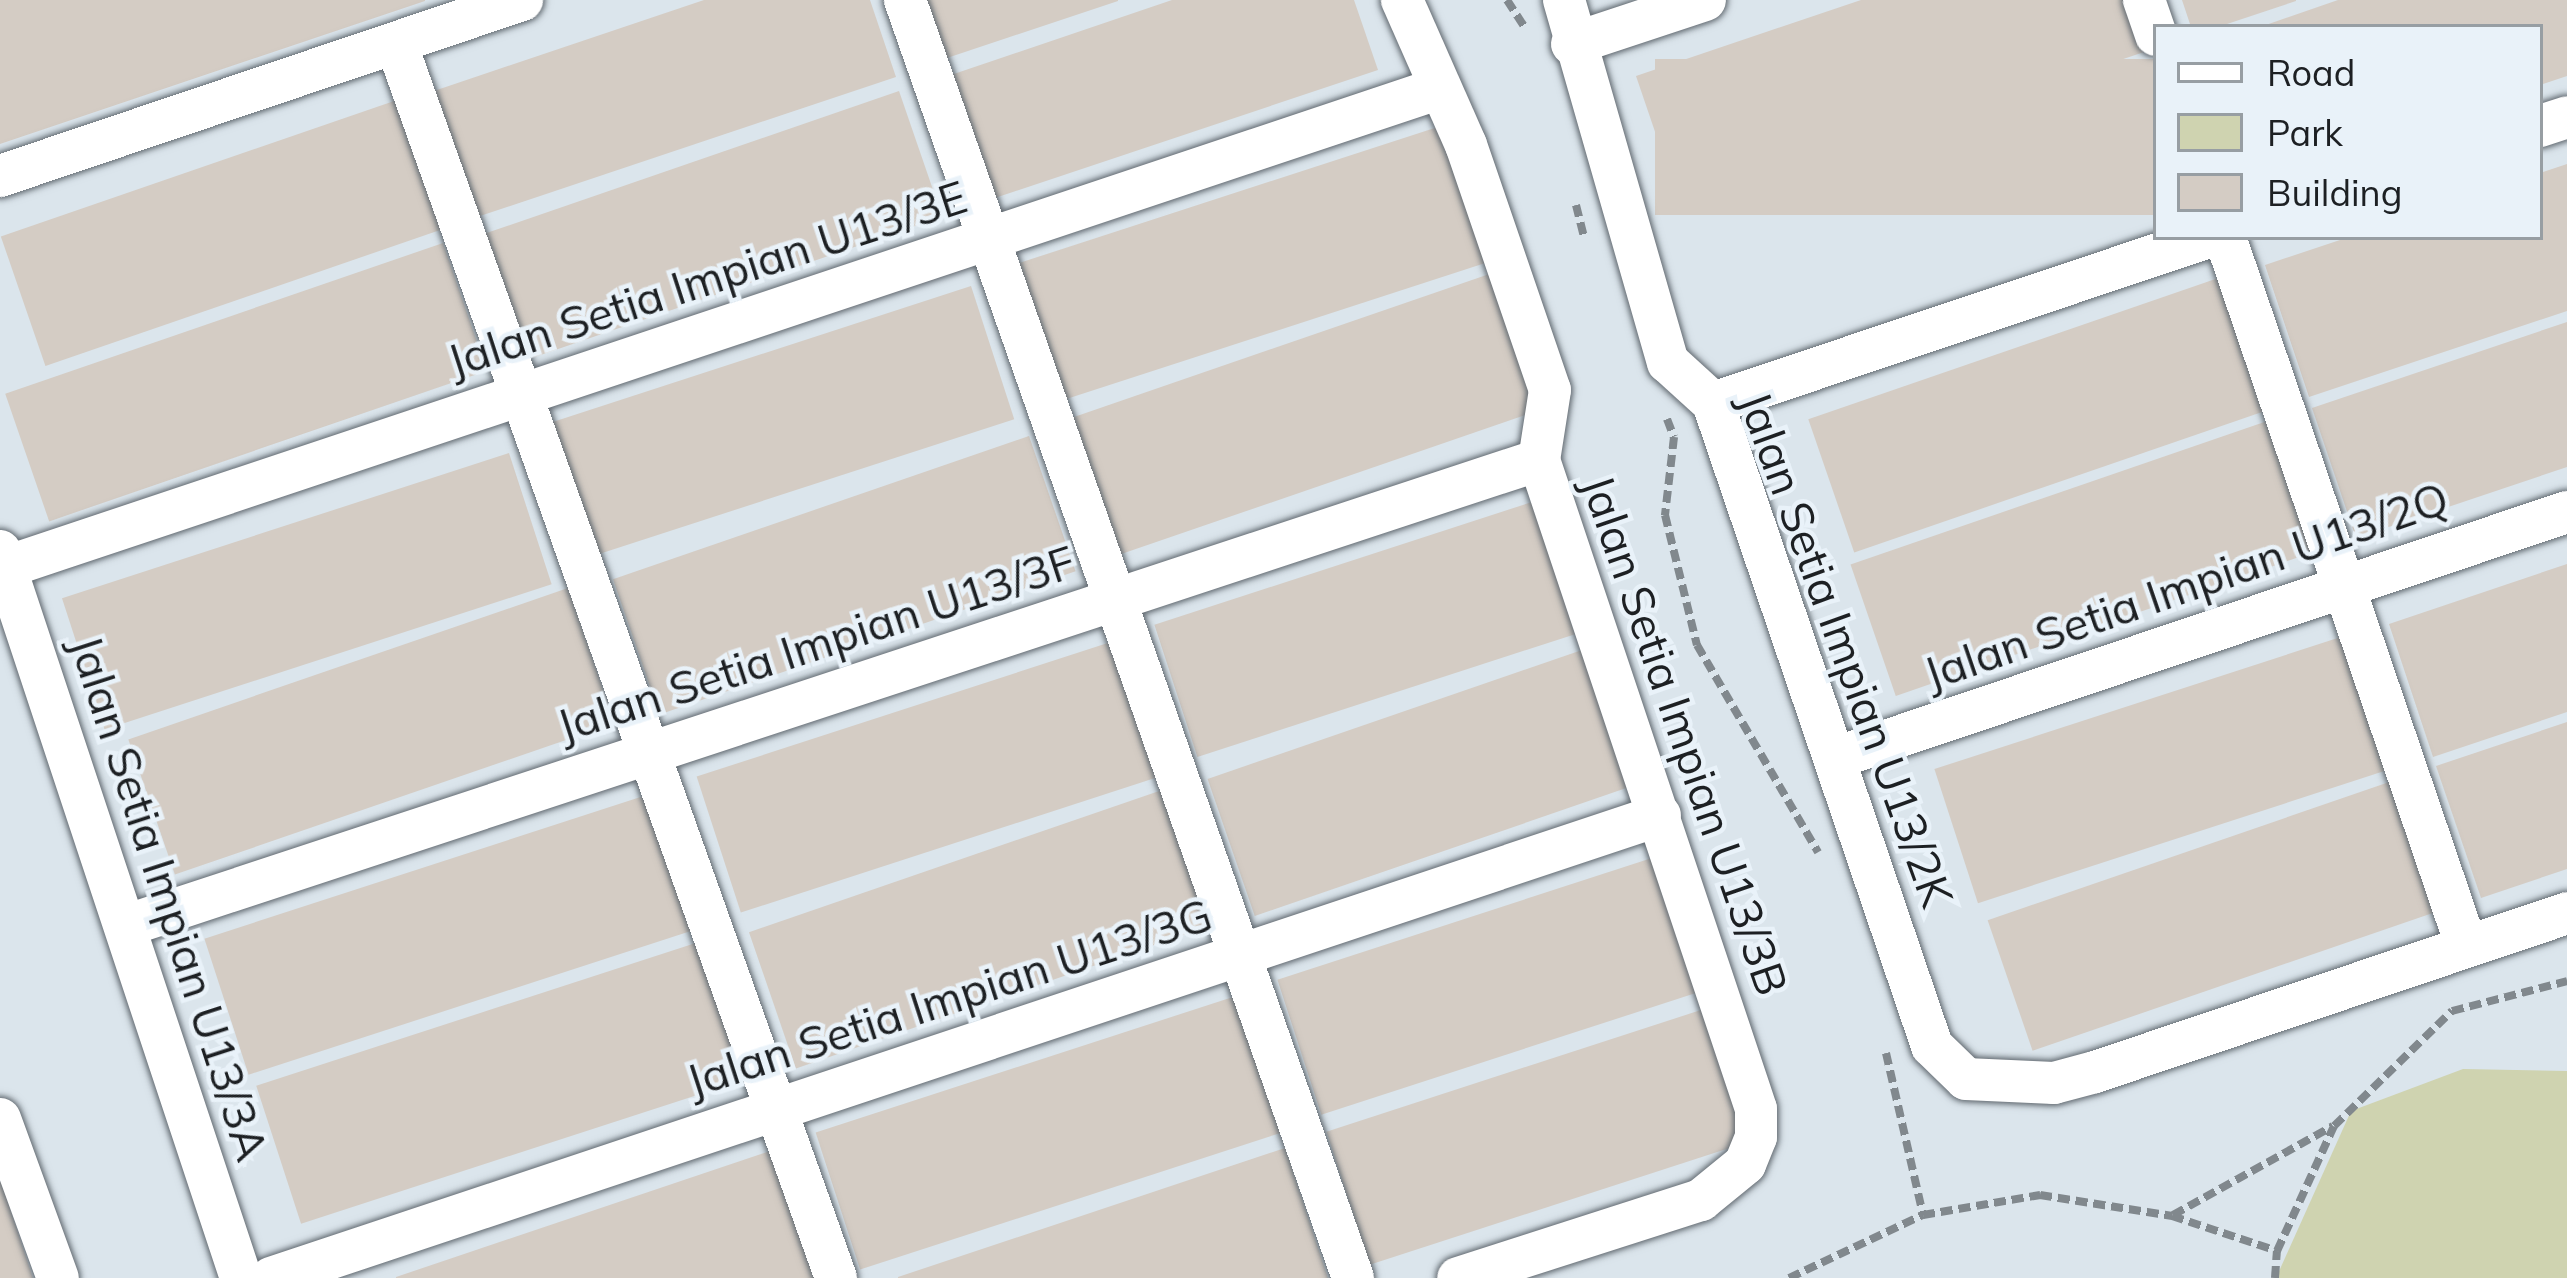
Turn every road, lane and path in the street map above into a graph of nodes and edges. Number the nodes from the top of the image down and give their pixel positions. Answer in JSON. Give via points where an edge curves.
{"nodes":[{"id":1,"x":522,"y":0,"type":"edge"},
{"id":2,"x":905,"y":0,"type":"edge"},
{"id":3,"x":1402,"y":0,"type":"edge"},
{"id":4,"x":1508,"y":0,"type":"edge"},
{"id":5,"x":1564,"y":0,"type":"edge"},
{"id":6,"x":1705,"y":0,"type":"edge"},
{"id":7,"x":1529,"y":33,"type":"dead end"},
{"id":8,"x":396,"y":43,"type":"junction"},
{"id":9,"x":1572,"y":44,"type":"junction"},
{"id":10,"x":1440,"y":88,"type":"junction"},
{"id":11,"x":0,"y":176,"type":"edge"},
{"id":12,"x":1575,"y":198,"type":"dead end"},
{"id":13,"x":989,"y":238,"type":"junction"},
{"id":14,"x":2200,"y":240,"type":"edge"},
{"id":15,"x":2226,"y":240,"type":"edge"},
{"id":16,"x":1588,"y":242,"type":"dead end"},
{"id":17,"x":521,"y":395,"type":"junction"},
{"id":18,"x":1661,"y":400,"type":"dead end"},
{"id":19,"x":1713,"y":403,"type":"junction"},
{"id":20,"x":1539,"y":460,"type":"junction"},
{"id":21,"x":2567,"y":512,"type":"edge"},
{"id":22,"x":3,"y":559,"type":"edge"},
{"id":23,"x":2344,"y":587,"type":"junction"},
{"id":24,"x":1115,"y":599,"type":"junction"},
{"id":25,"x":649,"y":753,"type":"junction"},
{"id":26,"x":1838,"y":757,"type":"junction"},
{"id":27,"x":1660,"y":815,"type":"junction"},
{"id":28,"x":1825,"y":870,"type":"dead end"},
{"id":29,"x":2567,"y":913,"type":"edge"},
{"id":30,"x":125,"y":926,"type":"junction"},
{"id":31,"x":2466,"y":945,"type":"junction"},
{"id":32,"x":1241,"y":955,"type":"junction"},
{"id":33,"x":2567,"y":981,"type":"edge"},
{"id":34,"x":1881,"y":1033,"type":"dead end"},
{"id":35,"x":776,"y":1109,"type":"junction"},
{"id":36,"x":0,"y":1119,"type":"edge"},
{"id":37,"x":2334,"y":1126,"type":"junction"},
{"id":38,"x":1923,"y":1215,"type":"junction"},
{"id":39,"x":2172,"y":1216,"type":"junction"},
{"id":40,"x":2276,"y":1251,"type":"junction"},
{"id":41,"x":58,"y":1278,"type":"edge"},
{"id":42,"x":241,"y":1278,"type":"edge"},
{"id":43,"x":271,"y":1278,"type":"edge"},
{"id":44,"x":836,"y":1278,"type":"edge"},
{"id":45,"x":1354,"y":1278,"type":"edge"},
{"id":46,"x":1457,"y":1278,"type":"edge"},
{"id":47,"x":1789,"y":1278,"type":"edge"},
{"id":48,"x":2275,"y":1278,"type":"edge"}],
"edges":[{"from":1,"to":8,"type":"street"},
{"from":2,"to":13,"type":"street"},
{"from":3,"to":10,"type":"street","name":"Jalan Setia Impian U13/3B"},
{"from":4,"to":7,"type":"path"},
{"from":5,"to":9,"type":"street","name":"Jalan Setia Impian U13/2K"},
{"from":6,"to":9,"type":"street"},
{"from":8,"to":11,"type":"street"},
{"from":8,"to":17,"type":"street"},
{"from":9,"to":19,"type":"street","name":"Jalan Setia Impian U13/2K","via":[[1668,362]]},
{"from":10,"to":13,"type":"street","name":"Jalan Setia Impian U13/3E"},
{"from":10,"to":20,"type":"street","name":"Jalan Setia Impian U13/3B","via":[[1550,390]]},
{"from":12,"to":16,"type":"path"},
{"from":13,"to":17,"type":"street","name":"Jalan Setia Impian U13/3E"},
{"from":13,"to":24,"type":"street"},
{"from":14,"to":19,"type":"street"},
{"from":15,"to":23,"type":"street"},
{"from":17,"to":22,"type":"street","name":"Jalan Setia Impian U13/3E"},
{"from":17,"to":25,"type":"street"},
{"from":18,"to":28,"type":"path","via":[[1674,437],[1666,515],[1697,644]]},
{"from":19,"to":26,"type":"street","name":"Jalan Setia Impian U13/2K"},
{"from":20,"to":24,"type":"street","name":"Jalan Setia Impian U13/3F"},
{"from":20,"to":27,"type":"street","name":"Jalan Setia Impian U13/3B"},
{"from":21,"to":23,"type":"street","name":"Jalan Setia Impian U13/2Q"},
{"from":22,"to":30,"type":"street","name":"Jalan Setia Impian U13/3A"},
{"from":23,"to":26,"type":"street","name":"Jalan Setia Impian U13/2Q"},
{"from":23,"to":31,"type":"street"},
{"from":24,"to":25,"type":"street","name":"Jalan Setia Impian U13/3F"},
{"from":24,"to":32,"type":"street"},
{"from":25,"to":30,"type":"street","name":"Jalan Setia Impian U13/3F"},
{"from":25,"to":35,"type":"street"},
{"from":26,"to":31,"type":"street","name":"Jalan Setia Impian U13/2K","via":[[1932,1046],[1966,1079],[2012,1085],[2095,1072]]},
{"from":27,"to":32,"type":"street","name":"Jalan Setia Impian U13/3G"},
{"from":27,"to":46,"type":"street","name":"Jalan Setia Impian U13/3B","via":[[1756,1109],[1756,1137],[1744,1164],[1701,1200]]},
{"from":29,"to":31,"type":"street"},
{"from":30,"to":42,"type":"street","name":"Jalan Setia Impian U13/3A"},
{"from":32,"to":35,"type":"street","name":"Jalan Setia Impian U13/3G"},
{"from":32,"to":45,"type":"street"},
{"from":33,"to":37,"type":"path","via":[[2452,1011]]},
{"from":34,"to":38,"type":"path"},
{"from":35,"to":43,"type":"street","name":"Jalan Setia Impian U13/3G"},
{"from":35,"to":44,"type":"street"},
{"from":36,"to":41,"type":"street"},
{"from":37,"to":39,"type":"path"},
{"from":37,"to":40,"type":"path"},
{"from":38,"to":39,"type":"path","via":[[2040,1195]]},
{"from":38,"to":47,"type":"path"},
{"from":39,"to":40,"type":"path"},
{"from":40,"to":48,"type":"path"}]}
